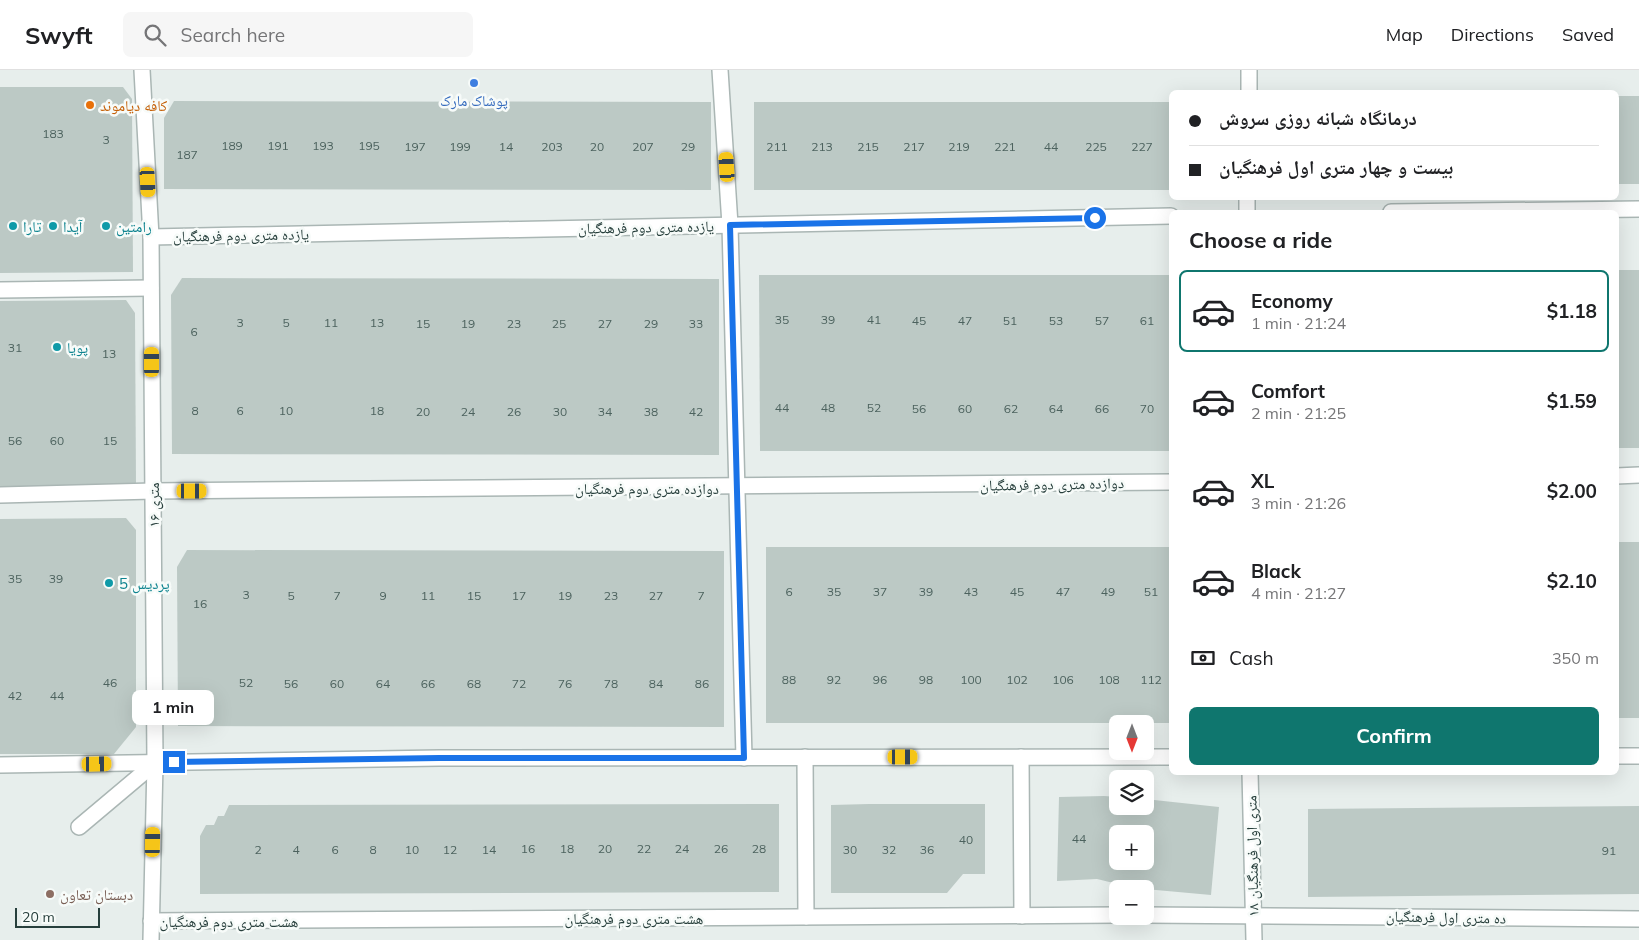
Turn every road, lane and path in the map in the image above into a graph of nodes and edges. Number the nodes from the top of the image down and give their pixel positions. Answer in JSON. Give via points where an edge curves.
{"nodes":[{"id":1,"x":142,"y":70,"type":"edge"},
{"id":2,"x":720,"y":70,"type":"edge"},
{"id":3,"x":1249,"y":70,"type":"edge"},
{"id":4,"x":1249,"y":90,"type":"edge"},
{"id":5,"x":1639,"y":209,"type":"edge"},
{"id":6,"x":1556,"y":210,"type":"edge"},
{"id":7,"x":1169,"y":216,"type":"edge"},
{"id":8,"x":730,"y":225,"type":"junction"},
{"id":9,"x":151,"y":237,"type":"junction"},
{"id":10,"x":152,"y":288,"type":"junction"},
{"id":11,"x":0,"y":290,"type":"edge"},
{"id":12,"x":1639,"y":475,"type":"edge"},
{"id":13,"x":1619,"y":476,"type":"edge"},
{"id":14,"x":1169,"y":482,"type":"edge"},
{"id":15,"x":738,"y":488,"type":"junction"},
{"id":16,"x":153,"y":491,"type":"junction"},
{"id":17,"x":0,"y":495,"type":"edge"},
{"id":18,"x":1169,"y":756,"type":"edge"},
{"id":19,"x":1619,"y":756,"type":"edge"},
{"id":20,"x":1639,"y":756,"type":"edge"},
{"id":21,"x":804,"y":757,"type":"junction"},
{"id":22,"x":1021,"y":757,"type":"junction"},
{"id":23,"x":744,"y":758,"type":"junction"},
{"id":24,"x":155,"y":762,"type":"junction"},
{"id":25,"x":0,"y":765,"type":"edge"},
{"id":26,"x":1250,"y":775,"type":"edge"},
{"id":27,"x":79,"y":826,"type":"dead end"},
{"id":28,"x":1253,"y":914,"type":"junction"},
{"id":29,"x":1109,"y":915,"type":"edge"},
{"id":30,"x":1154,"y":915,"type":"edge"},
{"id":31,"x":1022,"y":916,"type":"junction"},
{"id":32,"x":806,"y":917,"type":"junction"},
{"id":33,"x":1639,"y":919,"type":"edge"},
{"id":34,"x":152,"y":921,"type":"junction"},
{"id":35,"x":151,"y":940,"type":"edge"},
{"id":36,"x":1254,"y":940,"type":"edge"}],
"edges":[{"from":1,"to":9,"type":"street","name":"۱۶ متری"},
{"from":2,"to":8,"type":"street"},
{"from":3,"to":4,"type":"street"},
{"from":5,"to":6,"type":"street"},
{"from":7,"to":8,"type":"street","name":"یازده متری دوم فرهنگیان"},
{"from":8,"to":9,"type":"street","name":"یازده متری دوم فرهنگیان"},
{"from":8,"to":15,"type":"street"},
{"from":9,"to":10,"type":"street","name":"۱۶ متری"},
{"from":10,"to":11,"type":"street"},
{"from":10,"to":16,"type":"street","name":"۱۶ متری"},
{"from":12,"to":13,"type":"street"},
{"from":14,"to":15,"type":"street","name":"دوازده متری دوم فرهنگیان"},
{"from":15,"to":16,"type":"street","name":"دوازده متری دوم فرهنگیان"},
{"from":15,"to":23,"type":"street"},
{"from":16,"to":17,"type":"street","name":"دوازده متری دوم فرهنگیان"},
{"from":16,"to":24,"type":"street","name":"۱۶ متری"},
{"from":18,"to":22,"type":"street"},
{"from":19,"to":20,"type":"street"},
{"from":21,"to":22,"type":"street"},
{"from":21,"to":23,"type":"street"},
{"from":21,"to":32,"type":"street"},
{"from":22,"to":31,"type":"street"},
{"from":23,"to":24,"type":"street"},
{"from":24,"to":25,"type":"street"},
{"from":24,"to":27,"type":"street"},
{"from":24,"to":34,"type":"street","name":"۱۶ متری"},
{"from":26,"to":28,"type":"street","name":"۱۸ متری اول فرهنگیان"},
{"from":28,"to":30,"type":"street"},
{"from":28,"to":33,"type":"street","name":"ده متری اول فرهنگیان"},
{"from":28,"to":36,"type":"street","name":"۱۸ متری اول فرهنگیان"},
{"from":29,"to":31,"type":"street","name":"هشت متری دوم فرهنگیان"},
{"from":31,"to":32,"type":"street","name":"هشت متری دوم فرهنگیان"},
{"from":32,"to":34,"type":"street","name":"هشت متری دوم فرهنگیان"},
{"from":34,"to":35,"type":"street","name":"۱۶ متری"}]}
